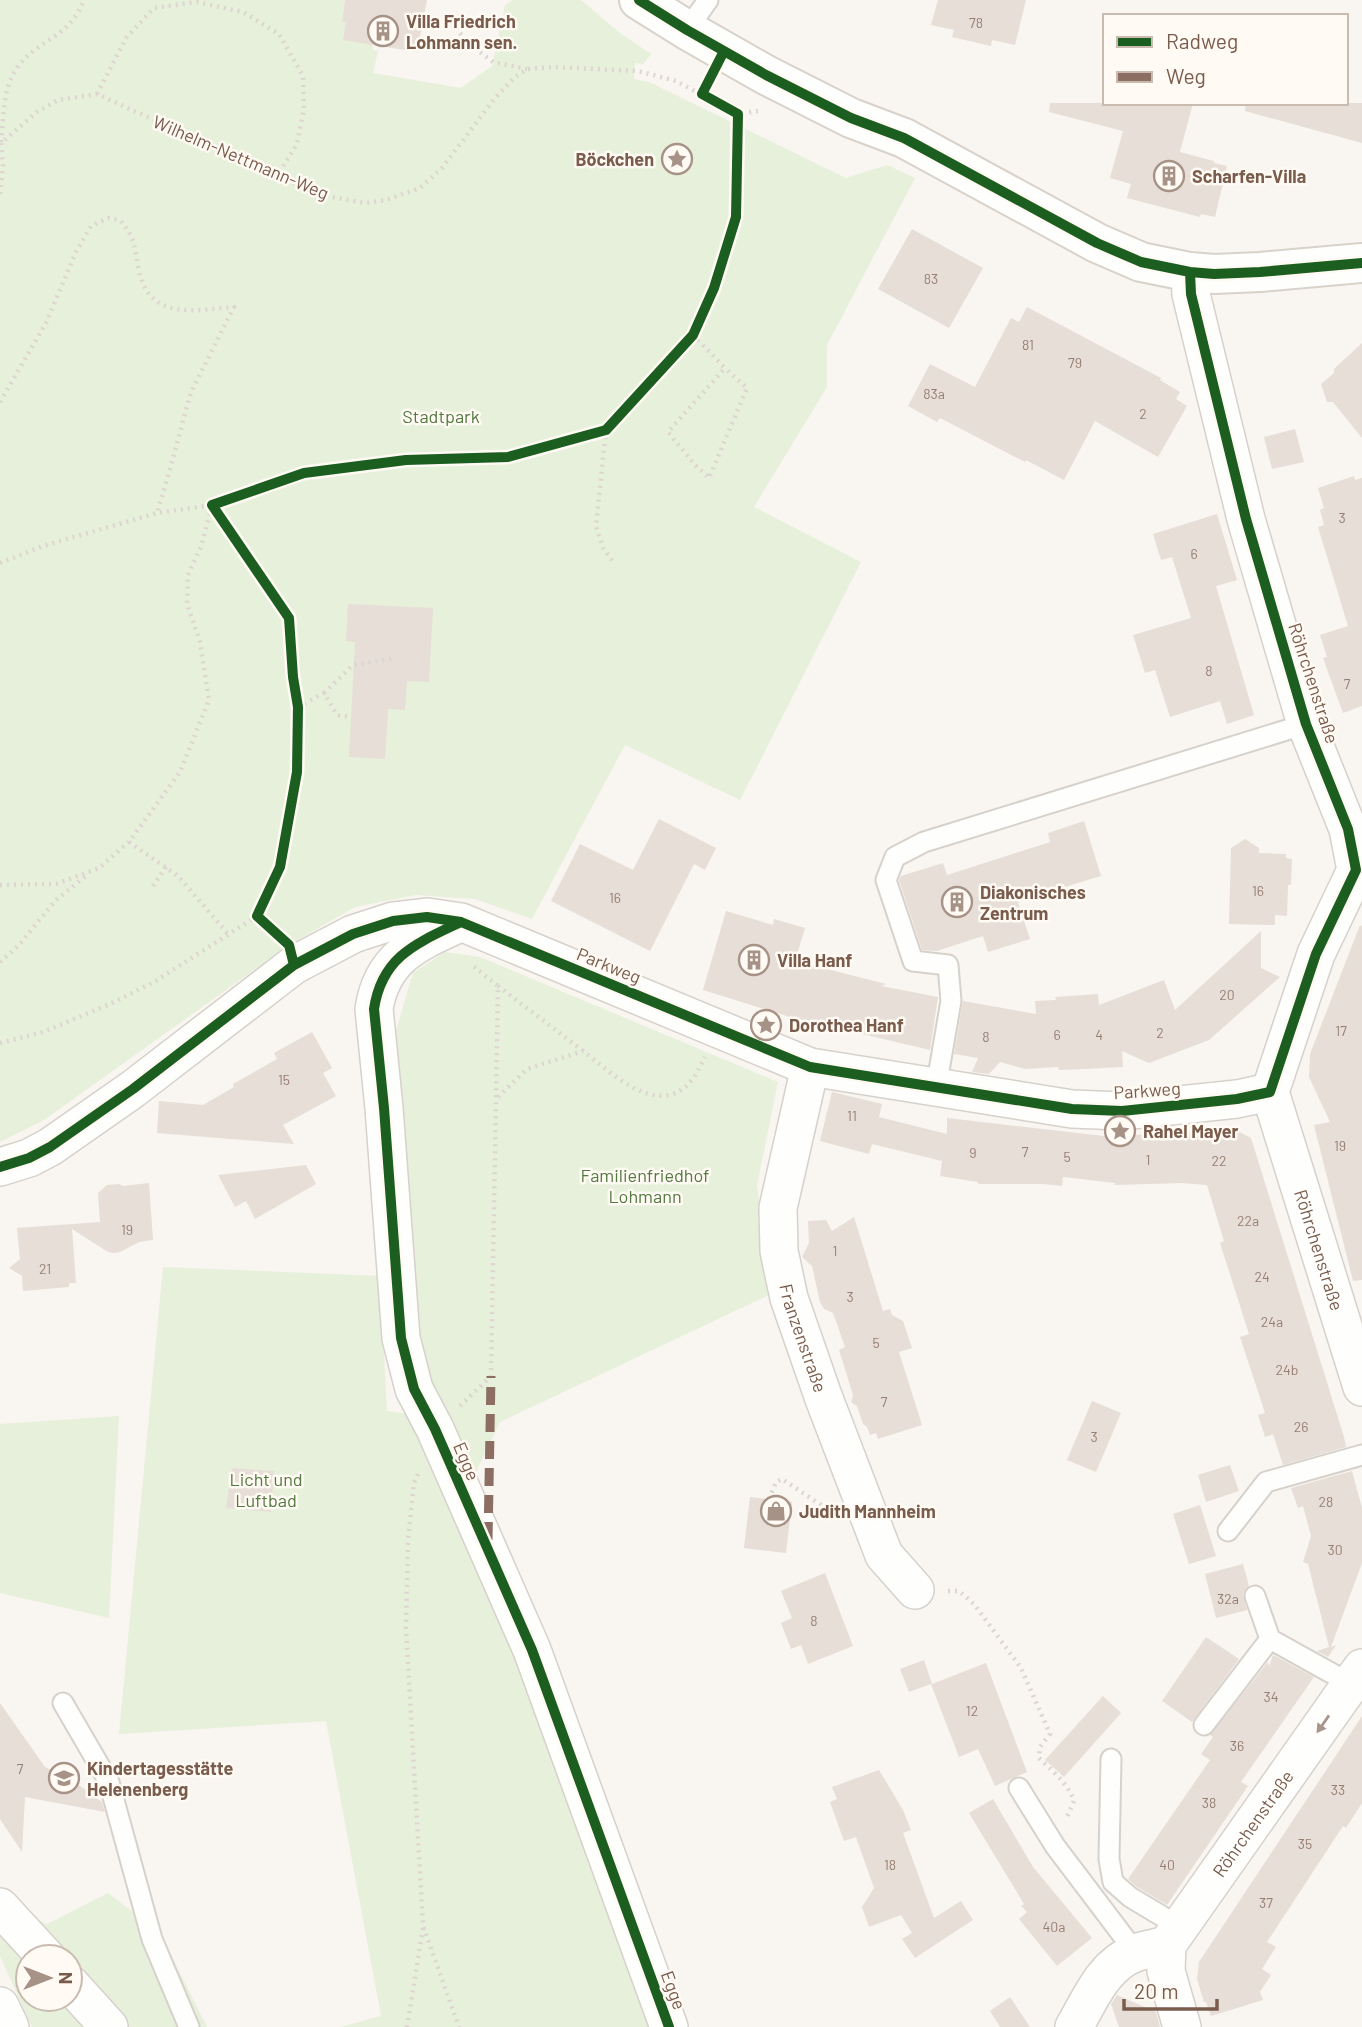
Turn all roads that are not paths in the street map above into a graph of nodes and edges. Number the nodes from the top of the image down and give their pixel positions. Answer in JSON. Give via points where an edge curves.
{"nodes":[{"id":1,"x":639,"y":0,"type":"edge"},
{"id":2,"x":697,"y":15,"type":"edge"},
{"id":3,"x":1362,"y":263,"type":"edge"},
{"id":4,"x":1190,"y":272,"type":"junction"},
{"id":5,"x":1306,"y":724,"type":"junction"},
{"id":6,"x":1359,"y":870,"type":"edge"},
{"id":7,"x":461,"y":922,"type":"junction"},
{"id":8,"x":810,"y":1067,"type":"junction"},
{"id":9,"x":936,"y":1088,"type":"junction"},
{"id":10,"x":1270,"y":1092,"type":"junction"},
{"id":11,"x":0,"y":1167,"type":"edge"},
{"id":12,"x":1362,"y":1387,"type":"edge"},
{"id":13,"x":1362,"y":1455,"type":"edge"},
{"id":14,"x":1228,"y":1531,"type":"dead end"},
{"id":15,"x":915,"y":1590,"type":"road end"},
{"id":16,"x":1255,"y":1597,"type":"dead end"},
{"id":17,"x":1270,"y":1639,"type":"junction"},
{"id":18,"x":1357,"y":1676,"type":"edge"},
{"id":19,"x":63,"y":1703,"type":"dead end"},
{"id":20,"x":1204,"y":1725,"type":"dead end"},
{"id":21,"x":1111,"y":1759,"type":"dead end"},
{"id":22,"x":1019,"y":1788,"type":"dead end"},
{"id":23,"x":0,"y":1907,"type":"edge"},
{"id":24,"x":1161,"y":1942,"type":"junction"},
{"id":25,"x":33,"y":1943,"type":"edge"},
{"id":26,"x":84,"y":1999,"type":"edge"},
{"id":27,"x":0,"y":2006,"type":"edge"},
{"id":28,"x":10,"y":2027,"type":"edge"},
{"id":29,"x":109,"y":2027,"type":"edge"},
{"id":30,"x":188,"y":2027,"type":"edge"},
{"id":31,"x":669,"y":2027,"type":"edge"},
{"id":32,"x":1074,"y":2027,"type":"edge"},
{"id":33,"x":1182,"y":2027,"type":"edge"}],
"edges":[{"from":1,"to":2,"type":"main road"},
{"from":2,"to":4,"type":"main road","via":[[766,75],[851,118],[905,138],[1097,243],[1141,262]]},
{"from":3,"to":4,"type":"main road","via":[[1261,272]]},
{"from":4,"to":5,"type":"street","name":"Röhrchenstraße","via":[[1191,294],[1246,519]]},
{"from":5,"to":6,"type":"street","name":"Röhrchenstraße","via":[[1348,829]]},
{"from":5,"to":9,"type":"lane","via":[[924,842],[895,857],[886,880],[913,961],[948,965],[951,1001]]},
{"from":6,"to":10,"type":"street","name":"Röhrchenstraße","via":[[1316,954]]},
{"from":7,"to":8,"type":"street","name":"Parkweg"},
{"from":7,"to":11,"type":"street","name":"Parkweg","via":[[428,917],[393,921],[353,934],[293,965],[50,1147]]},
{"from":7,"to":31,"type":"street","name":"Egge","via":[[402,954],[376,993],[401,1338],[414,1389],[532,1650]]},
{"from":8,"to":9,"type":"street","name":"Parkweg"},
{"from":8,"to":15,"type":"street","name":"Franzenstraße","via":[[778,1208],[779,1251],[789,1298],[884,1555]]},
{"from":9,"to":10,"type":"street","name":"Parkweg","via":[[1072,1109],[1122,1111]]},
{"from":10,"to":12,"type":"street","name":"Röhrchenstraße"},
{"from":13,"to":14,"type":"lane","via":[[1266,1482]]},
{"from":16,"to":17,"type":"lane"},
{"from":17,"to":18,"type":"lane"},
{"from":17,"to":20,"type":"lane"},
{"from":18,"to":24,"type":"street","name":"Röhrchenstraße","one_way":true},
{"from":19,"to":30,"type":"lane","via":[[109,1782],[152,1939]]},
{"from":21,"to":24,"type":"lane","via":[[1109,1858],[1113,1882],[1130,1896]]},
{"from":22,"to":24,"type":"lane","via":[[1055,1846]]},
{"from":23,"to":25,"type":"street"},
{"from":24,"to":32,"type":"street","name":"Röhrchenstraße","via":[[1123,1959],[1102,1978]]},
{"from":24,"to":33,"type":"street"},
{"from":26,"to":29,"type":"street"},
{"from":27,"to":28,"type":"street"}]}
